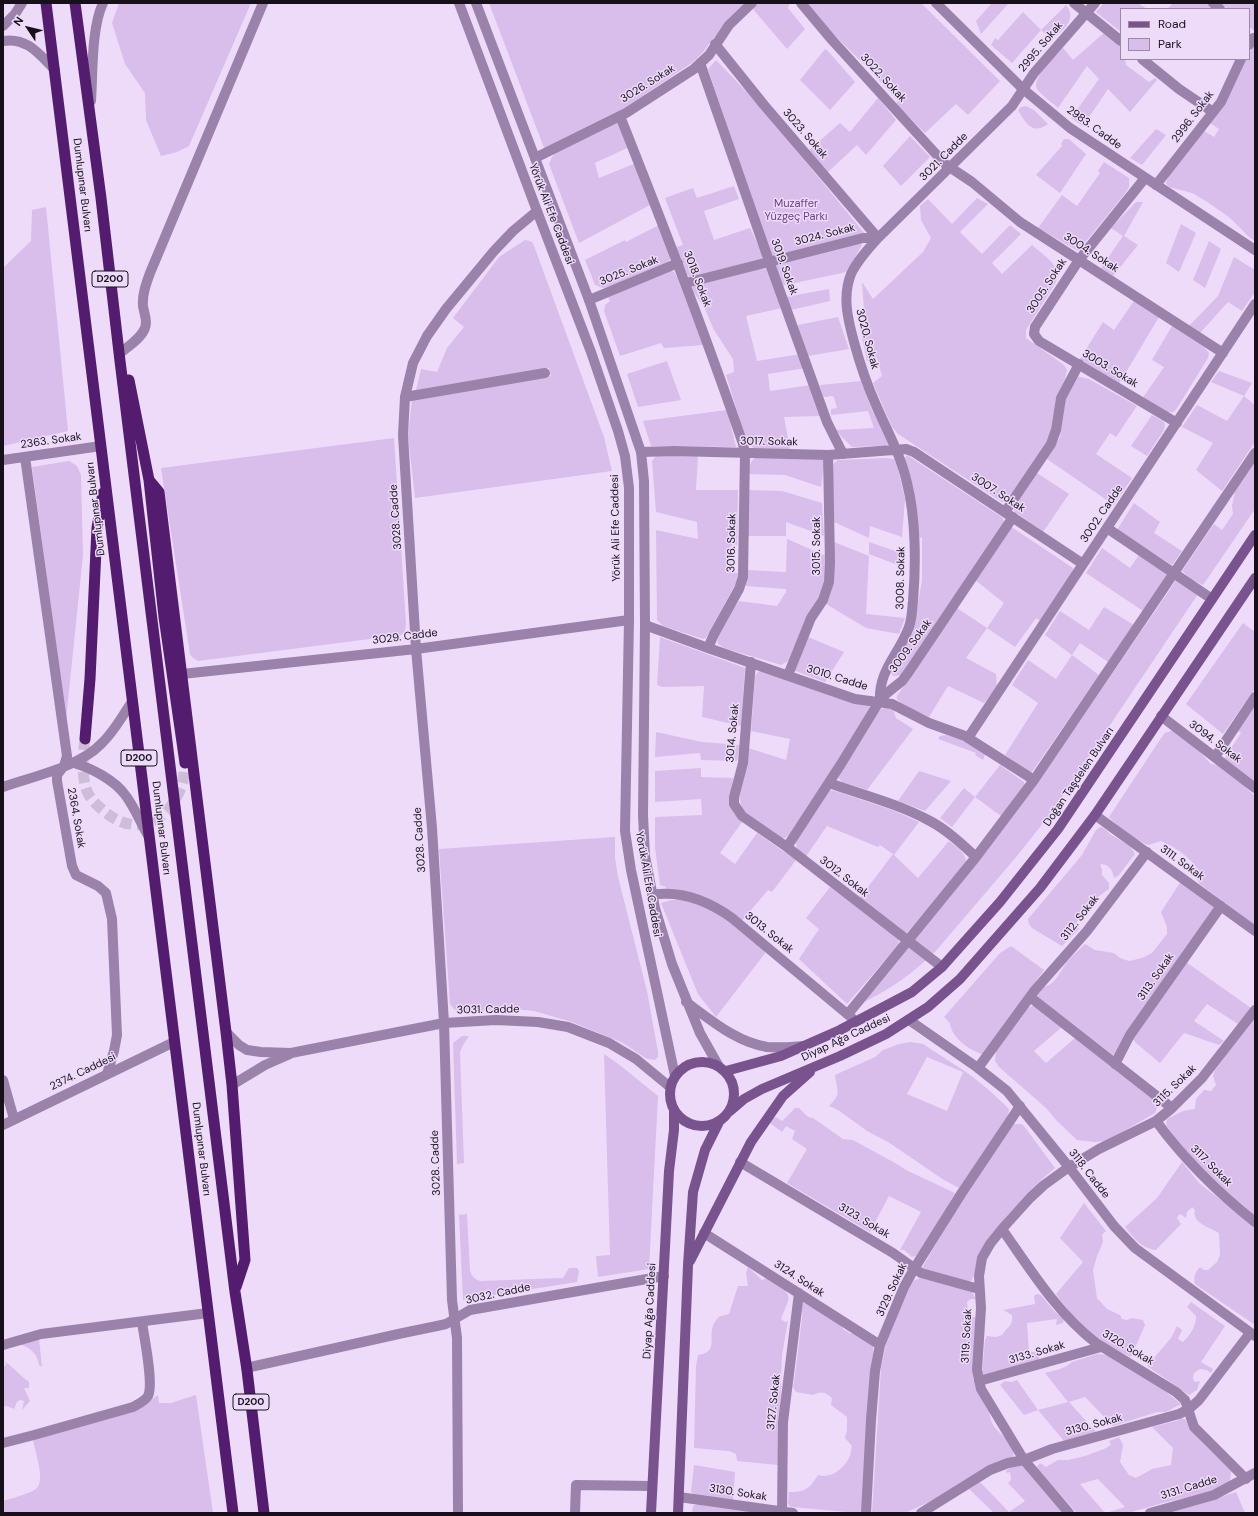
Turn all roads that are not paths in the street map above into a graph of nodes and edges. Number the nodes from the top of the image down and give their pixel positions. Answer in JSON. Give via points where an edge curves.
{"nodes":[{"id":1,"x":22,"y":3,"type":"edge"},
{"id":2,"x":46,"y":3,"type":"edge"},
{"id":3,"x":75,"y":3,"type":"edge"},
{"id":4,"x":104,"y":3,"type":"edge"},
{"id":5,"x":263,"y":3,"type":"edge"},
{"id":6,"x":459,"y":3,"type":"edge"},
{"id":7,"x":476,"y":3,"type":"edge"},
{"id":8,"x":752,"y":3,"type":"edge"},
{"id":9,"x":801,"y":3,"type":"edge"},
{"id":10,"x":936,"y":3,"type":"edge"},
{"id":11,"x":1074,"y":3,"type":"edge"},
{"id":12,"x":1095,"y":3,"type":"edge"},
{"id":13,"x":1086,"y":12,"type":"junction"},
{"id":14,"x":3,"y":26,"type":"edge"},
{"id":15,"x":1120,"y":40,"type":"edge"},
{"id":16,"x":3,"y":41,"type":"edge"},
{"id":17,"x":715,"y":44,"type":"junction"},
{"id":18,"x":1143,"y":60,"type":"edge"},
{"id":19,"x":1241,"y":60,"type":"edge"},
{"id":20,"x":700,"y":63,"type":"junction"},
{"id":21,"x":55,"y":70,"type":"junction"},
{"id":22,"x":1023,"y":89,"type":"junction"},
{"id":23,"x":1214,"y":112,"type":"junction"},
{"id":24,"x":620,"y":116,"type":"junction"},
{"id":25,"x":90,"y":117,"type":"junction"},
{"id":26,"x":535,"y":158,"type":"junction"},
{"id":27,"x":950,"y":168,"type":"junction"},
{"id":28,"x":1145,"y":178,"type":"junction"},
{"id":29,"x":1156,"y":185,"type":"junction"},
{"id":30,"x":536,"y":211,"type":"junction"},
{"id":31,"x":878,"y":238,"type":"junction"},
{"id":32,"x":1255,"y":250,"type":"edge"},
{"id":33,"x":1078,"y":260,"type":"junction"},
{"id":34,"x":769,"y":261,"type":"junction"},
{"id":35,"x":678,"y":263,"type":"junction"},
{"id":36,"x":686,"y":283,"type":"junction"},
{"id":37,"x":589,"y":300,"type":"junction"},
{"id":38,"x":1255,"y":304,"type":"edge"},
{"id":39,"x":1034,"y":334,"type":"joint"},
{"id":40,"x":1223,"y":353,"type":"junction"},
{"id":41,"x":119,"y":358,"type":"junction"},
{"id":42,"x":1079,"y":364,"type":"junction"},
{"id":43,"x":545,"y":373,"type":"dead end"},
{"id":44,"x":405,"y":397,"type":"junction"},
{"id":45,"x":1177,"y":423,"type":"junction"},
{"id":46,"x":101,"y":446,"type":"junction"},
{"id":47,"x":897,"y":449,"type":"junction"},
{"id":48,"x":641,"y":452,"type":"junction"},
{"id":49,"x":745,"y":453,"type":"junction"},
{"id":50,"x":1255,"y":453,"type":"edge"},
{"id":51,"x":843,"y":454,"type":"junction"},
{"id":52,"x":828,"y":455,"type":"junction"},
{"id":53,"x":625,"y":456,"type":"junction"},
{"id":54,"x":25,"y":457,"type":"junction"},
{"id":55,"x":3,"y":460,"type":"edge"},
{"id":56,"x":149,"y":480,"type":"junction"},
{"id":57,"x":106,"y":481,"type":"junction"},
{"id":58,"x":1009,"y":514,"type":"junction"},
{"id":59,"x":1107,"y":528,"type":"junction"},
{"id":60,"x":1255,"y":535,"type":"edge"},
{"id":61,"x":1083,"y":564,"type":"junction"},
{"id":62,"x":1174,"y":573,"type":"junction"},
{"id":63,"x":1255,"y":578,"type":"edge"},
{"id":64,"x":1212,"y":599,"type":"junction"},
{"id":65,"x":629,"y":620,"type":"junction"},
{"id":66,"x":645,"y":625,"type":"junction"},
{"id":67,"x":708,"y":648,"type":"junction"},
{"id":68,"x":416,"y":649,"type":"junction"},
{"id":69,"x":751,"y":662,"type":"junction"},
{"id":70,"x":182,"y":674,"type":"junction"},
{"id":71,"x":788,"y":675,"type":"junction"},
{"id":72,"x":1255,"y":697,"type":"edge"},
{"id":73,"x":132,"y":702,"type":"junction"},
{"id":74,"x":880,"y":702,"type":"junction"},
{"id":75,"x":1161,"y":716,"type":"junction"},
{"id":76,"x":968,"y":738,"type":"junction"},
{"id":77,"x":85,"y":739,"type":"tunnel mouth"},
{"id":78,"x":1215,"y":757,"type":"junction"},
{"id":79,"x":185,"y":763,"type":"tunnel mouth"},
{"id":80,"x":69,"y":765,"type":"junction"},
{"id":81,"x":1034,"y":780,"type":"junction"},
{"id":82,"x":829,"y":783,"type":"junction"},
{"id":83,"x":3,"y":787,"type":"edge"},
{"id":84,"x":1255,"y":788,"type":"edge"},
{"id":85,"x":734,"y":804,"type":"joint"},
{"id":86,"x":1095,"y":815,"type":"junction"},
{"id":87,"x":149,"y":838,"type":"junction"},
{"id":88,"x":787,"y":847,"type":"junction"},
{"id":89,"x":1147,"y":852,"type":"junction"},
{"id":90,"x":976,"y":857,"type":"junction"},
{"id":91,"x":652,"y":895,"type":"junction"},
{"id":92,"x":1221,"y":906,"type":"junction"},
{"id":93,"x":1255,"y":931,"type":"edge"},
{"id":94,"x":909,"y":940,"type":"junction"},
{"id":95,"x":942,"y":967,"type":"junction"},
{"id":96,"x":1030,"y":997,"type":"junction"},
{"id":97,"x":686,"y":1002,"type":"junction"},
{"id":98,"x":890,"y":1004,"type":"joint"},
{"id":99,"x":1255,"y":1010,"type":"edge"},
{"id":100,"x":848,"y":1014,"type":"junction"},
{"id":101,"x":909,"y":1020,"type":"junction"},
{"id":102,"x":856,"y":1022,"type":"junction"},
{"id":103,"x":444,"y":1024,"type":"junction"},
{"id":104,"x":226,"y":1032,"type":"junction"},
{"id":105,"x":174,"y":1042,"type":"junction"},
{"id":106,"x":808,"y":1045,"type":"junction"},
{"id":107,"x":291,"y":1053,"type":"junction"},
{"id":108,"x":1116,"y":1064,"type":"junction"},
{"id":109,"x":817,"y":1066,"type":"junction"},
{"id":110,"x":722,"y":1068,"type":"junction"},
{"id":111,"x":978,"y":1068,"type":"junction"},
{"id":112,"x":107,"y":1074,"type":"junction"},
{"id":113,"x":674,"y":1076,"type":"junction"},
{"id":114,"x":3,"y":1080,"type":"edge"},
{"id":115,"x":232,"y":1086,"type":"junction"},
{"id":116,"x":670,"y":1087,"type":"junction"},
{"id":117,"x":1020,"y":1106,"type":"junction"},
{"id":118,"x":1172,"y":1108,"type":"junction"},
{"id":119,"x":674,"y":1110,"type":"junction"},
{"id":120,"x":730,"y":1111,"type":"junction"},
{"id":121,"x":14,"y":1119,"type":"junction"},
{"id":122,"x":1156,"y":1120,"type":"junction"},
{"id":123,"x":719,"y":1122,"type":"junction"},
{"id":124,"x":3,"y":1124,"type":"edge"},
{"id":125,"x":740,"y":1162,"type":"junction"},
{"id":126,"x":1069,"y":1167,"type":"junction"},
{"id":127,"x":1255,"y":1222,"type":"edge"},
{"id":128,"x":1002,"y":1229,"type":"junction"},
{"id":129,"x":704,"y":1233,"type":"junction"},
{"id":130,"x":688,"y":1265,"type":"junction"},
{"id":131,"x":914,"y":1270,"type":"junction"},
{"id":132,"x":664,"y":1276,"type":"junction"},
{"id":133,"x":979,"y":1289,"type":"junction"},
{"id":134,"x":235,"y":1292,"type":"junction"},
{"id":135,"x":799,"y":1293,"type":"junction"},
{"id":136,"x":208,"y":1313,"type":"junction"},
{"id":137,"x":455,"y":1319,"type":"junction"},
{"id":138,"x":142,"y":1322,"type":"junction"},
{"id":139,"x":1253,"y":1335,"type":"edge"},
{"id":140,"x":3,"y":1345,"type":"edge"},
{"id":141,"x":880,"y":1345,"type":"junction"},
{"id":142,"x":1101,"y":1347,"type":"junction"},
{"id":143,"x":246,"y":1368,"type":"junction"},
{"id":144,"x":979,"y":1381,"type":"junction"},
{"id":145,"x":1188,"y":1408,"type":"junction"},
{"id":146,"x":3,"y":1443,"type":"edge"},
{"id":147,"x":1024,"y":1460,"type":"junction"},
{"id":148,"x":1251,"y":1476,"type":"edge"},
{"id":149,"x":652,"y":1486,"type":"junction"},
{"id":150,"x":679,"y":1497,"type":"junction"},
{"id":151,"x":233,"y":1513,"type":"edge"},
{"id":152,"x":264,"y":1513,"type":"edge"},
{"id":153,"x":458,"y":1513,"type":"edge"},
{"id":154,"x":575,"y":1513,"type":"edge"},
{"id":155,"x":651,"y":1513,"type":"edge"},
{"id":156,"x":678,"y":1513,"type":"edge"},
{"id":157,"x":782,"y":1513,"type":"edge"},
{"id":158,"x":793,"y":1513,"type":"edge"},
{"id":159,"x":866,"y":1513,"type":"edge"},
{"id":160,"x":921,"y":1513,"type":"edge"},
{"id":161,"x":1069,"y":1513,"type":"edge"},
{"id":162,"x":1150,"y":1513,"type":"edge"}],
"edges":[{"from":1,"to":14,"type":"street"},
{"from":2,"to":21,"type":"highway","name":"Dumlupınar Bulvarı","number":"D200"},
{"from":3,"to":25,"type":"highway","name":"Dumlupınar Bulvarı","number":"D200"},
{"from":4,"to":25,"type":"street","via":[[100,9],[95,41]]},
{"from":5,"to":41,"type":"street","via":[[150,273],[143,299],[145,328]]},
{"from":6,"to":30,"type":"street","name":"Yörük Ali Efe Caddesi"},
{"from":7,"to":26,"type":"street","name":"Yörük Ali Efe Caddesi"},
{"from":8,"to":17,"type":"street","name":"3026. Sokak","via":[[729,25]]},
{"from":9,"to":27,"type":"street","name":"3022. Sokak"},
{"from":10,"to":22,"type":"street","name":"2983. Cadde"},
{"from":11,"to":13,"type":"street"},
{"from":12,"to":13,"type":"street","name":"2995. Sokak"},
{"from":13,"to":15,"type":"street"},
{"from":13,"to":22,"type":"street","name":"2995. Sokak"},
{"from":16,"to":21,"type":"street","via":[[17,40],[26,43]]},
{"from":17,"to":20,"type":"street","name":"3026. Sokak"},
{"from":17,"to":31,"type":"street","name":"3023. Sokak"},
{"from":18,"to":23,"type":"street"},
{"from":19,"to":23,"type":"street","name":"2996. Sokak"},
{"from":20,"to":24,"type":"street","name":"3026. Sokak"},
{"from":20,"to":34,"type":"street","name":"3019. Sokak"},
{"from":21,"to":46,"type":"highway","name":"Dumlupınar Bulvarı","number":"D200"},
{"from":22,"to":27,"type":"street","name":"3021. Cadde","via":[[1012,106]]},
{"from":22,"to":28,"type":"street","name":"2983. Cadde","via":[[1079,134]]},
{"from":23,"to":29,"type":"street","name":"2996. Sokak"},
{"from":24,"to":26,"type":"street","name":"3026. Sokak"},
{"from":24,"to":35,"type":"street","name":"3018. Sokak"},
{"from":25,"to":41,"type":"highway","name":"Dumlupınar Bulvarı","number":"D200"},
{"from":26,"to":37,"type":"street","name":"Yörük Ali Efe Caddesi"},
{"from":27,"to":31,"type":"street","name":"3021. Cadde"},
{"from":27,"to":33,"type":"street","name":"3004. Sokak","via":[[985,192],[1020,222]]},
{"from":28,"to":29,"type":"street","name":"2983. Cadde"},
{"from":28,"to":33,"type":"street","name":"3005. Sokak"},
{"from":29,"to":32,"type":"street","name":"2983. Cadde"},
{"from":30,"to":44,"type":"street","name":"3028. Cadde","via":[[503,241],[446,309],[427,336],[413,363]]},
{"from":30,"to":53,"type":"street","name":"Yörük Ali Efe Caddesi","via":[[591,352]]},
{"from":31,"to":34,"type":"street","name":"3024. Sokak","via":[[863,238]]},
{"from":31,"to":47,"type":"street","name":"3020. Sokak","via":[[851,274],[847,313],[876,406]]},
{"from":33,"to":39,"type":"street","name":"3005. Sokak","via":[[1035,328]]},
{"from":33,"to":40,"type":"street","name":"3004. Sokak"},
{"from":34,"to":36,"type":"street","name":"3024. Sokak"},
{"from":34,"to":51,"type":"street","name":"3019. Sokak","via":[[827,422]]},
{"from":35,"to":36,"type":"street","name":"3018. Sokak"},
{"from":35,"to":37,"type":"street","name":"3025. Sokak"},
{"from":36,"to":49,"type":"street","name":"3018. Sokak"},
{"from":37,"to":48,"type":"street","name":"Yörük Ali Efe Caddesi"},
{"from":38,"to":40,"type":"street","name":"3002. Cadde"},
{"from":39,"to":42,"type":"street","name":"3003. Sokak","via":[[1039,340]]},
{"from":40,"to":45,"type":"street","name":"3002. Cadde"},
{"from":41,"to":56,"type":"highway","via":[[127,372]]},
{"from":41,"to":134,"type":"highway","name":"Dumlupınar Bulvarı","number":"D200"},
{"from":42,"to":45,"type":"street","name":"3003. Sokak"},
{"from":42,"to":58,"type":"street","name":"3009. Sokak","via":[[1061,398],[1051,444]]},
{"from":43,"to":44,"type":"street"},
{"from":44,"to":68,"type":"street","name":"3028. Cadde","via":[[402,435]]},
{"from":45,"to":59,"type":"street","name":"3002. Cadde"},
{"from":46,"to":54,"type":"street","name":"2363. Sokak"},
{"from":46,"to":57,"type":"highway","name":"Dumlupınar Bulvarı","number":"D200"},
{"from":47,"to":51,"type":"street","name":"3017. Sokak"},
{"from":47,"to":58,"type":"street","name":"3007. Sokak","via":[[914,452]]},
{"from":47,"to":74,"type":"street","name":"3008. Sokak","via":[[908,484],[913,523],[914,586],[910,626],[882,679],[879,690]]},
{"from":48,"to":49,"type":"street","name":"3017. Sokak"},
{"from":48,"to":53,"type":"street","name":"3017. Sokak"},
{"from":48,"to":66,"type":"street","name":"Yörük Ali Efe Caddesi","via":[[644,481]]},
{"from":49,"to":52,"type":"street","name":"3017. Sokak"},
{"from":49,"to":67,"type":"street","name":"3016. Sokak","via":[[743,577]]},
{"from":50,"to":62,"type":"street"},
{"from":51,"to":52,"type":"street","name":"3017. Sokak"},
{"from":52,"to":71,"type":"street","name":"3015. Sokak","via":[[829,582]]},
{"from":53,"to":65,"type":"street","name":"Yörük Ali Efe Caddesi","via":[[629,488]]},
{"from":54,"to":55,"type":"street","name":"2363. Sokak"},
{"from":54,"to":80,"type":"street","name":"2364. Sokak"},
{"from":56,"to":70,"type":"highway","name":"Dumlupınar Bulvarı","via":[[159,492]]},
{"from":56,"to":79,"type":"highway","via":[[164,617]]},
{"from":57,"to":73,"type":"highway","name":"Dumlupınar Bulvarı","number":"D200"},
{"from":57,"to":77,"type":"highway","via":[[97,528]]},
{"from":58,"to":61,"type":"street","name":"3007. Sokak"},
{"from":58,"to":74,"type":"street","name":"3009. Sokak","via":[[908,673]]},
{"from":59,"to":61,"type":"street","name":"3002. Cadde"},
{"from":59,"to":62,"type":"street"},
{"from":60,"to":64,"type":"main road","name":"Doğan Taşdelen Bulvarı"},
{"from":61,"to":76,"type":"street","name":"3002. Cadde"},
{"from":62,"to":64,"type":"street"},
{"from":62,"to":81,"type":"street"},
{"from":63,"to":75,"type":"main road"},
{"from":64,"to":95,"type":"main road","name":"Doğan Taşdelen Bulvarı","via":[[1058,829],[996,907]]},
{"from":65,"to":68,"type":"street","name":"3029. Cadde"},
{"from":65,"to":113,"type":"street","name":"Yörük Ali Efe Caddesi","via":[[625,831]]},
{"from":66,"to":67,"type":"street","name":"3010. Cadde"},
{"from":66,"to":91,"type":"street","name":"Yörük Ali Efe Caddesi","via":[[643,835]]},
{"from":67,"to":69,"type":"street","name":"3010. Cadde"},
{"from":68,"to":70,"type":"street","name":"3029. Cadde"},
{"from":68,"to":103,"type":"street","name":"3028. Cadde","via":[[432,828]]},
{"from":69,"to":71,"type":"street","name":"3010. Cadde"},
{"from":69,"to":85,"type":"street","name":"3014. Sokak","via":[[743,763]]},
{"from":70,"to":104,"type":"highway","name":"Dumlupınar Bulvarı"},
{"from":71,"to":74,"type":"street","name":"3010. Cadde","via":[[855,698]]},
{"from":72,"to":78,"type":"street"},
{"from":73,"to":80,"type":"street","via":[[102,744],[89,755]]},
{"from":73,"to":87,"type":"highway","name":"Dumlupınar Bulvarı","number":"D200"},
{"from":74,"to":76,"type":"street","name":"3010. Cadde","via":[[892,704],[929,723]]},
{"from":74,"to":82,"type":"street","name":"3009. Sokak"},
{"from":75,"to":78,"type":"street","name":"3094. Sokak"},
{"from":75,"to":86,"type":"main road"},
{"from":76,"to":81,"type":"street","name":"3010. Cadde"},
{"from":78,"to":84,"type":"street","name":"3094. Sokak"},
{"from":80,"to":83,"type":"street"},
{"from":80,"to":87,"type":"street","via":[[87,767],[120,789]]},
{"from":80,"to":112,"type":"street","name":"2364. Sokak","via":[[57,774],[57,781],[72,866],[76,875],[106,893],[112,919],[117,1035]]},
{"from":81,"to":90,"type":"street"},
{"from":82,"to":88,"type":"street","name":"3009. Sokak"},
{"from":82,"to":90,"type":"street","via":[[930,821],[945,830]]},
{"from":85,"to":88,"type":"street","name":"3012. Sokak","via":[[742,816]]},
{"from":86,"to":89,"type":"street","name":"3111. Sokak"},
{"from":86,"to":101,"type":"main road","via":[[1035,894],[960,980]]},
{"from":87,"to":105,"type":"highway","name":"Dumlupınar Bulvarı","number":"D200"},
{"from":88,"to":94,"type":"street","name":"3012. Sokak"},
{"from":89,"to":92,"type":"street","name":"3111. Sokak"},
{"from":89,"to":96,"type":"street","name":"3112. Sokak","via":[[1087,931]]},
{"from":90,"to":94,"type":"street"},
{"from":91,"to":97,"type":"street","name":"Yörük Ali Efe Caddesi"},
{"from":91,"to":100,"type":"street","name":"3013. Sokak","via":[[668,893],[699,899],[732,918]]},
{"from":92,"to":93,"type":"street","name":"3111. Sokak"},
{"from":92,"to":108,"type":"street","name":"3113. Sokak","via":[[1130,1035]]},
{"from":94,"to":95,"type":"street","name":"3012. Sokak"},
{"from":94,"to":100,"type":"street"},
{"from":95,"to":98,"type":"main road","name":"Doğan Taşdelen Bulvarı","via":[[912,992]]},
{"from":96,"to":108,"type":"street"},
{"from":96,"to":111,"type":"street","name":"3112. Sokak"},
{"from":97,"to":106,"type":"street","via":[[725,1030],[748,1041],[780,1048]]},
{"from":97,"to":110,"type":"street","name":"Yörük Ali Efe Caddesi","via":[[700,1034]]},
{"from":98,"to":102,"type":"main road","name":"Diyap Ağa Caddesi"},
{"from":99,"to":118,"type":"street","name":"3115. Sokak","via":[[1202,1078]]},
{"from":100,"to":102,"type":"street","name":"3013. Sokak"},
{"from":101,"to":109,"type":"main road","name":"Diyap Ağa Caddesi","via":[[862,1046]]},
{"from":101,"to":111,"type":"street","name":"3118. Cadde"},
{"from":102,"to":106,"type":"main road","name":"Diyap Ağa Caddesi"},
{"from":103,"to":107,"type":"street","name":"3031. Cadde"},
{"from":103,"to":116,"type":"street","name":"3031. Cadde","via":[[496,1020],[538,1022],[568,1027],[623,1050]]},
{"from":103,"to":137,"type":"street","name":"3028. Cadde","via":[[452,1300]]},
{"from":104,"to":107,"type":"street","name":"3031. Cadde","via":[[247,1050]]},
{"from":104,"to":115,"type":"highway","name":"Dumlupınar Bulvarı"},
{"from":105,"to":112,"type":"street","name":"2374. Caddesi"},
{"from":105,"to":136,"type":"highway","name":"Dumlupınar Bulvarı","number":"D200"},
{"from":106,"to":110,"type":"main road","name":"Diyap Ağa Caddesi","via":[[781,1056]]},
{"from":107,"to":115,"type":"street","name":"3031. Cadde","via":[[265,1065]]},
{"from":108,"to":118,"type":"street"},
{"from":109,"to":120,"type":"main road","name":"Diyap Ağa Caddesi","via":[[762,1089]]},
{"from":109,"to":125,"type":"main road","via":[[783,1096],[759,1129]]},
{"from":110,"to":113,"type":"main road","name":"Diyap Ağa Caddesi","via":[[699,1061],[689,1064]]},
{"from":110,"to":120,"type":"main road","via":[[732,1080],[735,1090]]},
{"from":111,"to":117,"type":"street","name":"3118. Cadde","via":[[1007,1090]]},
{"from":112,"to":121,"type":"street","name":"2374. Caddesi"},
{"from":113,"to":116,"type":"main road","name":"Diyap Ağa Caddesi"},
{"from":114,"to":121,"type":"street"},
{"from":115,"to":134,"type":"highway","name":"Dumlupınar Bulvarı","via":[[245,1260]]},
{"from":116,"to":119,"type":"main road","name":"Diyap Ağa Caddesi","via":[[670,1099]]},
{"from":117,"to":126,"type":"street","name":"3118. Cadde"},
{"from":117,"to":131,"type":"street","name":"3129. Sokak"},
{"from":118,"to":122,"type":"street","name":"3115. Sokak"},
{"from":119,"to":123,"type":"main road","via":[[679,1117],[694,1126],[707,1126]]},
{"from":119,"to":132,"type":"main road","name":"Diyap Ağa Caddesi"},
{"from":120,"to":123,"type":"main road","name":"Diyap Ağa Caddesi"},
{"from":121,"to":124,"type":"street","name":"2374. Caddesi"},
{"from":122,"to":126,"type":"street","name":"3115. Sokak"},
{"from":122,"to":127,"type":"street","name":"3117. Sokak","via":[[1176,1148],[1206,1179]]},
{"from":123,"to":130,"type":"main road","name":"Diyap Ağa Caddesi","via":[[705,1150],[693,1192]]},
{"from":125,"to":129,"type":"main road"},
{"from":125,"to":131,"type":"street","name":"3123. Sokak","via":[[897,1255]]},
{"from":126,"to":128,"type":"street","name":"3119. Sokak","via":[[1044,1185]]},
{"from":126,"to":139,"type":"street","name":"3118. Cadde","via":[[1135,1248]]},
{"from":128,"to":133,"type":"street","name":"3119. Sokak","via":[[982,1258]]},
{"from":128,"to":142,"type":"street","name":"3120. Sokak","via":[[1036,1279],[1069,1319],[1083,1334]]},
{"from":129,"to":130,"type":"main road"},
{"from":129,"to":135,"type":"street","name":"3124. Sokak"},
{"from":130,"to":150,"type":"main road","name":"Diyap Ağa Caddesi"},
{"from":131,"to":133,"type":"street","name":"3123. Sokak"},
{"from":131,"to":141,"type":"street","name":"3129. Sokak","via":[[904,1287]]},
{"from":132,"to":137,"type":"street","name":"3032. Cadde","via":[[470,1310]]},
{"from":132,"to":149,"type":"main road","name":"Diyap Ağa Caddesi"},
{"from":133,"to":144,"type":"street","name":"3119. Sokak"},
{"from":134,"to":143,"type":"highway","name":"Dumlupınar Bulvarı","number":"D200"},
{"from":135,"to":141,"type":"street","name":"3124. Sokak"},
{"from":135,"to":157,"type":"street","name":"3127. Sokak","via":[[783,1422]]},
{"from":136,"to":138,"type":"street"},
{"from":136,"to":151,"type":"highway","name":"Dumlupınar Bulvarı","number":"D200"},
{"from":137,"to":143,"type":"street","name":"3032. Cadde","via":[[437,1326]]},
{"from":137,"to":153,"type":"street","name":"3028. Cadde","via":[[458,1338]]},
{"from":138,"to":140,"type":"street","via":[[41,1334]]},
{"from":138,"to":146,"type":"street","via":[[151,1383],[148,1396],[142,1402],[133,1407]]},
{"from":139,"to":145,"type":"street","name":"3130. Sokak","via":[[1199,1400]]},
{"from":141,"to":159,"type":"street","name":"3129. Sokak","via":[[875,1371]]},
{"from":142,"to":144,"type":"street","name":"3133. Sokak"},
{"from":142,"to":145,"type":"street","name":"3120. Sokak","via":[[1176,1392],[1185,1400]]},
{"from":143,"to":152,"type":"highway","name":"Dumlupınar Bulvarı","number":"D200"},
{"from":144,"to":147,"type":"street","name":"3119. Sokak","via":[[981,1389]]},
{"from":145,"to":147,"type":"street","name":"3130. Sokak","via":[[1179,1414],[1052,1449]]},
{"from":145,"to":148,"type":"street","name":"3120. Sokak","via":[[1194,1426]]},
{"from":147,"to":160,"type":"street","name":"3130. Sokak","via":[[1008,1462],[990,1470]]},
{"from":147,"to":161,"type":"street","name":"3119. Sokak"},
{"from":148,"to":162,"type":"street","name":"3131. Cadde","via":[[1214,1495]]},
{"from":149,"to":154,"type":"street","via":[[576,1485]]},
{"from":149,"to":155,"type":"main road","name":"Diyap Ağa Caddesi"},
{"from":150,"to":156,"type":"main road","name":"Diyap Ağa Caddesi"},
{"from":150,"to":157,"type":"street","name":"3130. Sokak"},
{"from":157,"to":158,"type":"street","name":"3130. Sokak"}]}
